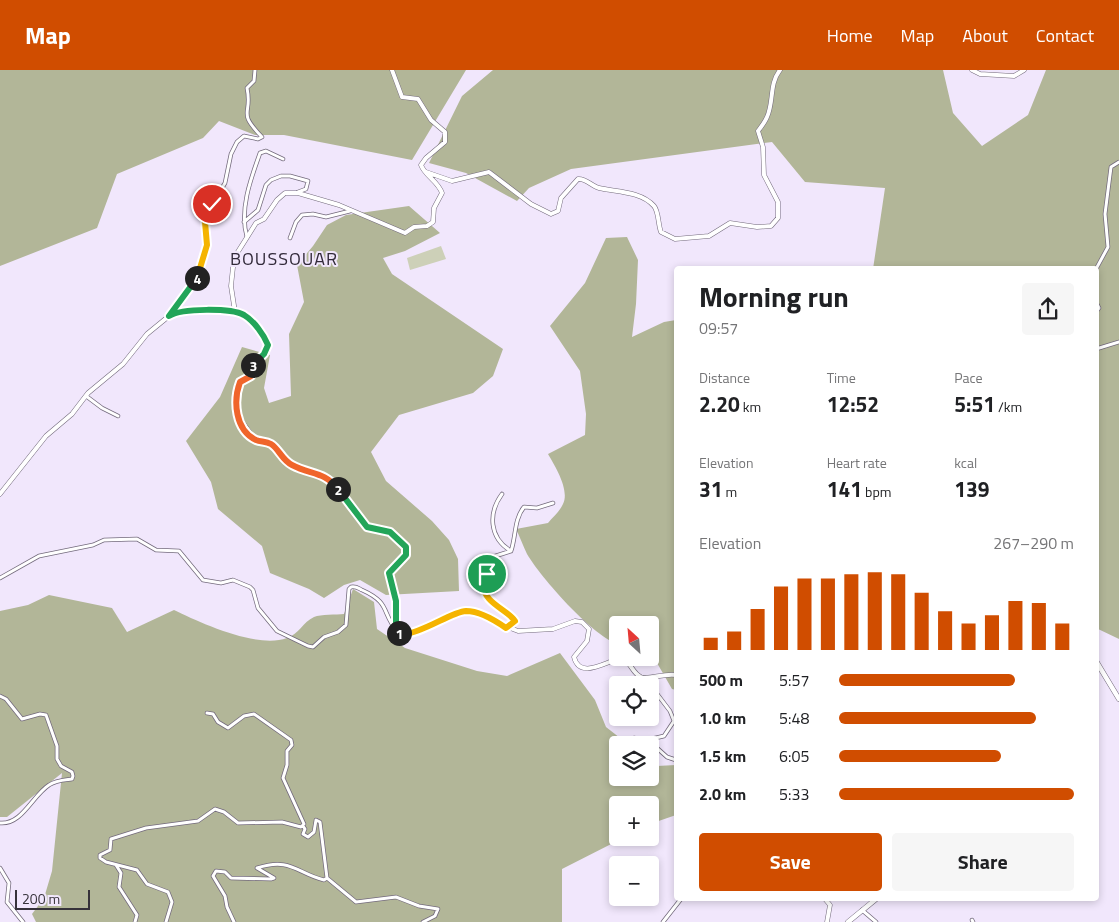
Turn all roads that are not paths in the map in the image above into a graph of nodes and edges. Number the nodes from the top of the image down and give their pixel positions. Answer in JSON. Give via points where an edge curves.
{"nodes":[{"id":1,"x":256,"y":70,"type":"edge"},
{"id":2,"x":392,"y":70,"type":"edge"},
{"id":3,"x":780,"y":70,"type":"edge"},
{"id":4,"x":972,"y":70,"type":"edge"},
{"id":5,"x":1024,"y":70,"type":"edge"},
{"id":6,"x":283,"y":160,"type":"dead end"},
{"id":7,"x":1119,"y":162,"type":"edge"},
{"id":8,"x":426,"y":172,"type":"junction"},
{"id":9,"x":295,"y":193,"type":"junction"},
{"id":10,"x":350,"y":210,"type":"junction"},
{"id":11,"x":244,"y":223,"type":"junction"},
{"id":12,"x":248,"y":238,"type":"junction"},
{"id":13,"x":290,"y":238,"type":"dead end"},
{"id":14,"x":1098,"y":266,"type":"edge"},
{"id":15,"x":235,"y":312,"type":"junction"},
{"id":16,"x":169,"y":316,"type":"junction"},
{"id":17,"x":1119,"y":342,"type":"edge"},
{"id":18,"x":1099,"y":348,"type":"edge"},
{"id":19,"x":86,"y":396,"type":"junction"},
{"id":20,"x":118,"y":416,"type":"dead end"},
{"id":21,"x":0,"y":494,"type":"edge"},
{"id":22,"x":502,"y":494,"type":"dead end"},
{"id":23,"x":553,"y":503,"type":"dead end"},
{"id":24,"x":511,"y":551,"type":"junction"},
{"id":25,"x":0,"y":578,"type":"edge"},
{"id":26,"x":506,"y":628,"type":"junction"},
{"id":27,"x":399,"y":633,"type":"junction"},
{"id":28,"x":1099,"y":664,"type":"edge"},
{"id":29,"x":674,"y":675,"type":"edge"},
{"id":30,"x":641,"y":676,"type":"edge"},
{"id":31,"x":653,"y":676,"type":"edge"},
{"id":32,"x":0,"y":696,"type":"edge"},
{"id":33,"x":659,"y":696,"type":"edge"},
{"id":34,"x":1119,"y":698,"type":"edge"},
{"id":35,"x":207,"y":713,"type":"dead end"},
{"id":36,"x":659,"y":737,"type":"edge"},
{"id":37,"x":659,"y":748,"type":"edge"},
{"id":38,"x":674,"y":759,"type":"edge"},
{"id":39,"x":0,"y":823,"type":"edge"},
{"id":40,"x":303,"y":826,"type":"junction"},
{"id":41,"x":116,"y":864,"type":"junction"},
{"id":42,"x":0,"y":868,"type":"edge"},
{"id":43,"x":327,"y":878,"type":"junction"},
{"id":44,"x":679,"y":901,"type":"edge"},
{"id":45,"x":827,"y":901,"type":"edge"},
{"id":46,"x":873,"y":901,"type":"edge"},
{"id":47,"x":862,"y":910,"type":"junction"},
{"id":48,"x":23,"y":922,"type":"edge"},
{"id":49,"x":135,"y":922,"type":"edge"},
{"id":50,"x":166,"y":922,"type":"edge"},
{"id":51,"x":234,"y":922,"type":"edge"},
{"id":52,"x":423,"y":922,"type":"edge"},
{"id":53,"x":663,"y":922,"type":"edge"},
{"id":54,"x":827,"y":922,"type":"edge"},
{"id":55,"x":848,"y":922,"type":"edge"},
{"id":56,"x":876,"y":922,"type":"edge"}],
"edges":[{"from":1,"to":16,"type":"street","via":[[254,81],[247,88],[246,114],[251,127],[262,137],[244,136],[237,142],[224,183],[205,222],[207,245],[197,279]]},
{"from":2,"to":8,"type":"street","via":[[402,97],[418,98],[430,120],[445,132],[445,142],[423,162],[422,168]]},
{"from":3,"to":8,"type":"street","via":[[767,117],[758,131],[763,148],[764,174],[778,202],[778,218],[771,226],[730,223],[709,236],[675,239],[661,232],[656,209],[650,203],[629,193],[597,188],[582,179],[578,179],[561,198],[558,211],[551,214],[489,172],[452,181]]},
{"from":4,"to":5,"type":"street","via":[[980,74],[1014,76]]},
{"from":6,"to":11,"type":"street","via":[[266,150],[260,153],[251,181]]},
{"from":7,"to":14,"type":"street","via":[[1111,166],[1108,176],[1105,214],[1108,247]]},
{"from":8,"to":10,"type":"street","via":[[437,182],[442,193],[434,208],[431,225],[414,227],[405,233]]},
{"from":9,"to":10,"type":"street"},
{"from":9,"to":11,"type":"street","via":[[304,191],[308,181],[290,176],[274,178],[266,185],[258,210]]},
{"from":9,"to":12,"type":"street","via":[[280,195],[264,219],[256,223]]},
{"from":10,"to":13,"type":"street","via":[[326,217],[302,216]]},
{"from":11,"to":12,"type":"street"},
{"from":12,"to":15,"type":"street","via":[[234,258],[231,286]]},
{"from":15,"to":16,"type":"street","via":[[208,310]]},
{"from":15,"to":27,"type":"street","via":[[246,316],[268,345],[254,364],[251,376],[240,382],[236,402],[238,418],[252,436],[272,445],[287,463],[332,481],[367,527],[385,529],[404,542],[406,555],[388,576],[396,601]]},
{"from":16,"to":19,"type":"street","via":[[147,334],[123,364]]},
{"from":17,"to":18,"type":"street"},
{"from":19,"to":20,"type":"street"},
{"from":19,"to":21,"type":"street","via":[[72,414],[43,440]]},
{"from":22,"to":24,"type":"street","via":[[492,511],[493,524],[500,543]]},
{"from":23,"to":24,"type":"street","via":[[521,509]]},
{"from":24,"to":26,"type":"street","via":[[486,560],[484,586],[493,603],[515,621]]},
{"from":25,"to":27,"type":"street","via":[[40,556],[104,540],[137,539],[156,550],[179,551],[203,580],[221,583],[233,580],[250,587],[258,608],[277,631],[308,646],[314,647],[324,637],[346,625],[351,587],[368,592],[381,602]]},
{"from":26,"to":27,"type":"street","via":[[468,611],[423,630]]},
{"from":26,"to":30,"type":"street","via":[[518,631],[553,629],[569,622],[582,622],[589,629],[589,636],[574,657],[579,666],[593,668],[622,658]]},
{"from":28,"to":34,"type":"main road"},
{"from":29,"to":31,"type":"street"},
{"from":32,"to":39,"type":"street","via":[[22,719],[40,714],[46,716],[57,746],[57,759],[73,776],[48,785],[17,819]]},
{"from":33,"to":36,"type":"street","via":[[674,721],[664,736]]},
{"from":35,"to":40,"type":"street","via":[[213,714],[228,728],[244,716],[254,714],[291,740],[287,765],[282,774]]},
{"from":37,"to":38,"type":"street"},
{"from":40,"to":41,"type":"street","via":[[282,822],[238,823],[214,809],[201,820],[146,828],[112,839],[110,850],[100,856],[106,862]]},
{"from":40,"to":43,"type":"street","via":[[303,834],[308,837],[314,832],[316,820],[320,822]]},
{"from":41,"to":49,"type":"street","via":[[121,873],[119,887],[137,914]]},
{"from":41,"to":50,"type":"street","via":[[137,870],[147,884],[168,892],[172,902]]},
{"from":42,"to":48,"type":"street","via":[[10,885],[7,902]]},
{"from":43,"to":51,"type":"street","via":[[318,878],[290,865],[257,868],[274,878],[271,879],[231,878],[225,872],[216,871],[213,876],[225,896]]},
{"from":43,"to":52,"type":"street","via":[[356,902],[396,897],[438,909],[435,916]]},
{"from":44,"to":53,"type":"street"},
{"from":45,"to":54,"type":"street","via":[[830,904]]},
{"from":46,"to":47,"type":"main road"},
{"from":47,"to":55,"type":"main road"},
{"from":47,"to":56,"type":"street"}]}
